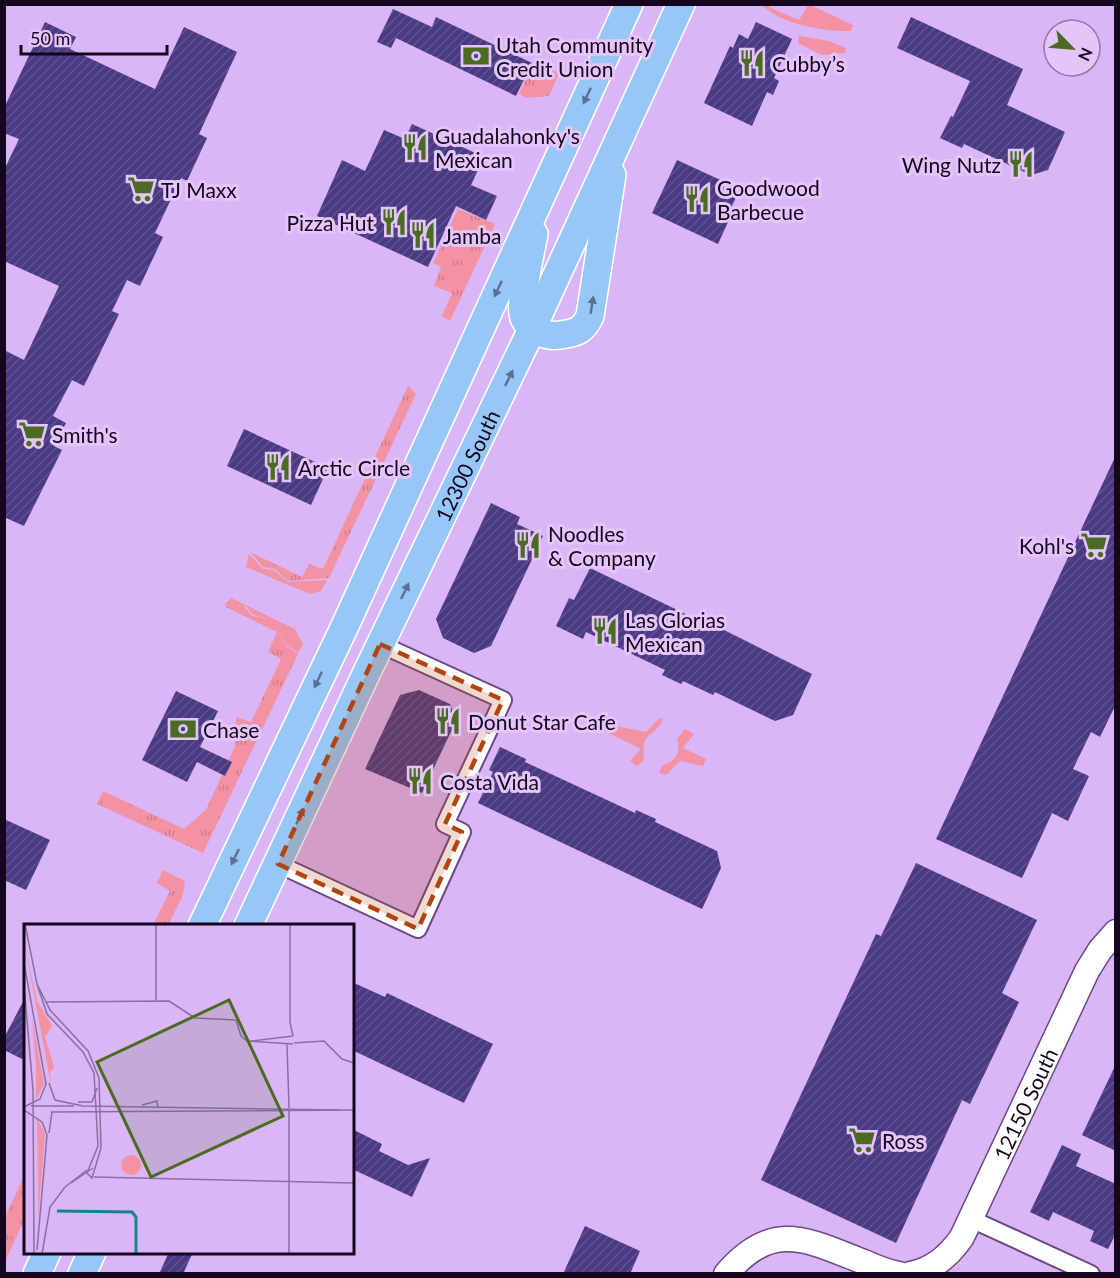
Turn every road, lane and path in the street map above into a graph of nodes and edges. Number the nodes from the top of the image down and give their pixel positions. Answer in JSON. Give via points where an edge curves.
{"nodes":[{"id":1,"x":629,"y":4,"type":"edge"},
{"id":2,"x":697,"y":4,"type":"edge"},
{"id":3,"x":677,"y":13,"type":"edge"},
{"id":4,"x":617,"y":141,"type":"junction"},
{"id":5,"x":541,"y":198,"type":"junction"},
{"id":6,"x":532,"y":328,"type":"junction"},
{"id":7,"x":380,"y":644,"type":"junction"},
{"id":8,"x":278,"y":864,"type":"junction"},
{"id":9,"x":203,"y":924,"type":"edge"},
{"id":10,"x":249,"y":924,"type":"edge"},
{"id":11,"x":1116,"y":932,"type":"edge"},
{"id":12,"x":971,"y":1219,"type":"junction"},
{"id":13,"x":46,"y":1254,"type":"edge"},
{"id":14,"x":91,"y":1254,"type":"edge"},
{"id":15,"x":919,"y":1271,"type":"edge"},
{"id":16,"x":37,"y":1274,"type":"edge"},
{"id":17,"x":82,"y":1274,"type":"edge"},
{"id":18,"x":726,"y":1274,"type":"edge"},
{"id":19,"x":899,"y":1274,"type":"edge"},
{"id":20,"x":1091,"y":1274,"type":"edge"}],
"edges":[{"from":1,"to":5,"type":"main road","name":"12300 South","one_way":true},
{"from":2,"to":3,"type":"main road","via":[[690,12]]},
{"from":3,"to":4,"type":"main road","name":"12300 South"},
{"from":4,"to":6,"type":"main road","name":"12300 South"},
{"from":6,"to":4,"type":"main road","one_way":true,"via":[[551,336],[575,333],[590,316]]},
{"from":5,"to":6,"type":"main road","via":[[522,304],[524,318]]},
{"from":5,"to":9,"type":"main road","name":"12300 South","one_way":true},
{"from":7,"to":6,"type":"main road","name":"12300 South","one_way":true},
{"from":8,"to":7,"type":"main road","name":"12300 South","one_way":true},
{"from":7,"to":8,"type":"street","via":[[503,700],[445,824],[462,832],[418,929]]},
{"from":8,"to":10,"type":"main road","name":"12300 South"},
{"from":11,"to":12,"type":"street","name":"12150 South","via":[[1084,977]]},
{"from":12,"to":15,"type":"street","name":"12150 South","via":[[956,1246],[943,1259]]},
{"from":12,"to":20,"type":"street"},
{"from":13,"to":16,"type":"main road"},
{"from":14,"to":17,"type":"main road"},
{"from":18,"to":19,"type":"street","via":[[756,1247],[790,1238],[815,1243]]}]}
